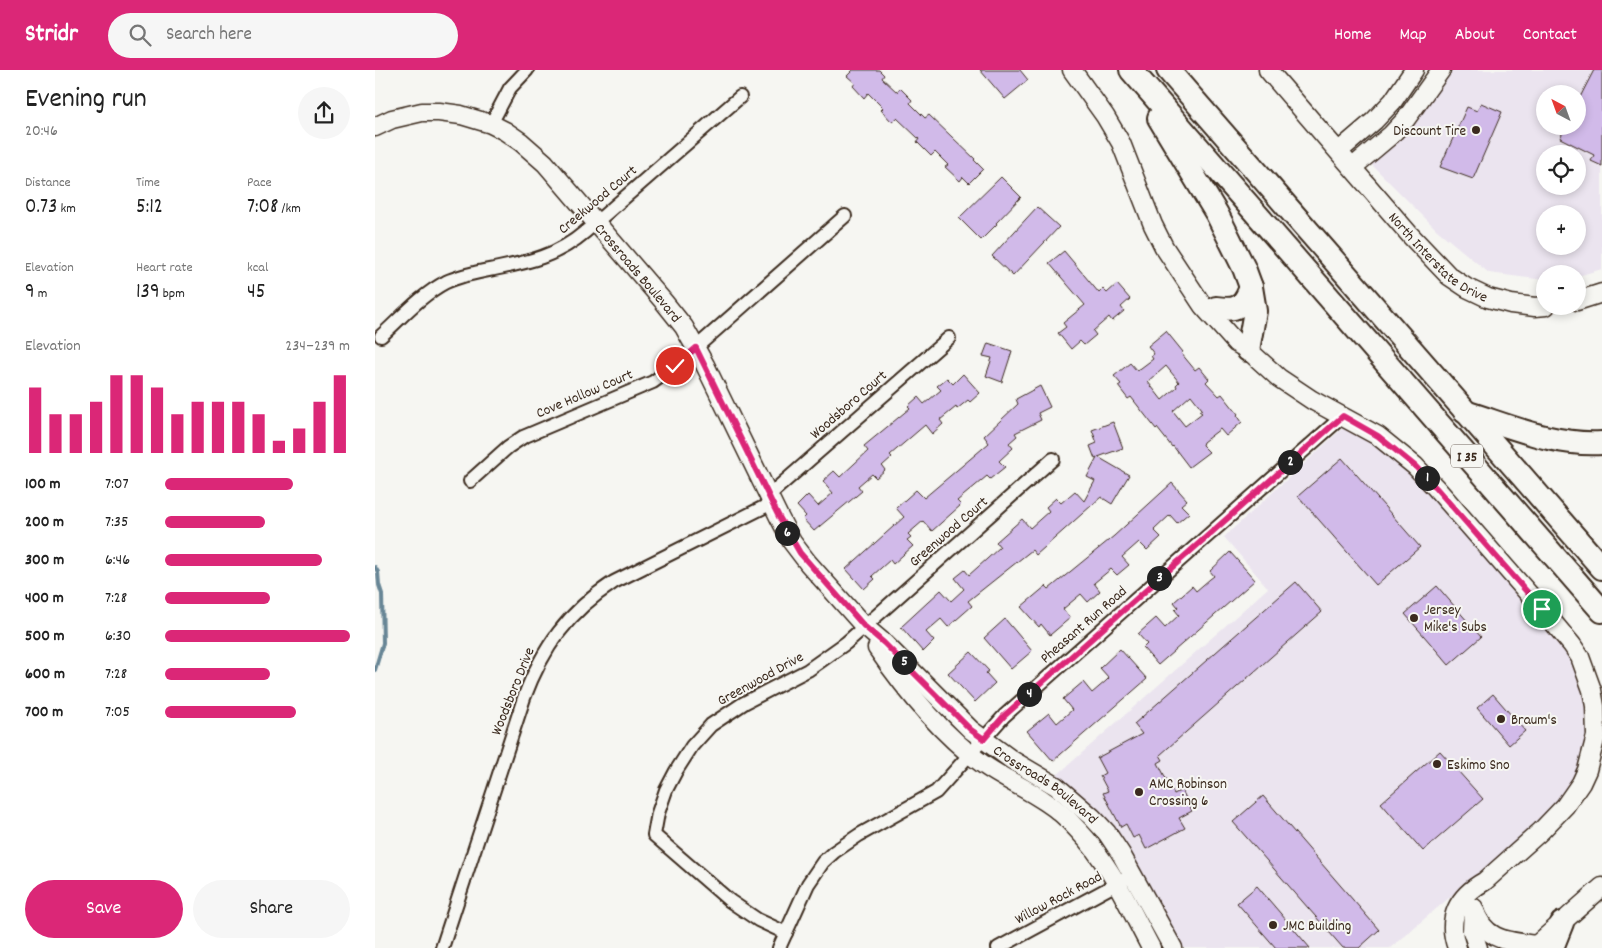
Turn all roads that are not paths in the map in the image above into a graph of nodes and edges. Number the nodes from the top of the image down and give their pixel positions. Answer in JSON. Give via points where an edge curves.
{"nodes":[{"id":1,"x":527,"y":70,"type":"edge"},
{"id":2,"x":1072,"y":70,"type":"edge"},
{"id":3,"x":1131,"y":70,"type":"edge"},
{"id":4,"x":1169,"y":70,"type":"edge"},
{"id":5,"x":1267,"y":70,"type":"edge"},
{"id":6,"x":1414,"y":70,"type":"edge"},
{"id":7,"x":1441,"y":70,"type":"edge"},
{"id":8,"x":740,"y":97,"type":"dead end"},
{"id":9,"x":491,"y":124,"type":"junction"},
{"id":10,"x":375,"y":126,"type":"edge"},
{"id":11,"x":1339,"y":152,"type":"junction"},
{"id":12,"x":1353,"y":167,"type":"junction"},
{"id":13,"x":845,"y":216,"type":"dead end"},
{"id":14,"x":596,"y":223,"type":"junction"},
{"id":15,"x":1177,"y":267,"type":"junction"},
{"id":16,"x":1251,"y":287,"type":"junction"},
{"id":17,"x":1602,"y":293,"type":"edge"},
{"id":18,"x":1586,"y":299,"type":"edge"},
{"id":19,"x":1536,"y":307,"type":"edge"},
{"id":20,"x":1216,"y":308,"type":"junction"},
{"id":21,"x":381,"y":336,"type":"dead end"},
{"id":22,"x":949,"y":338,"type":"dead end"},
{"id":23,"x":696,"y":348,"type":"junction"},
{"id":24,"x":1248,"y":350,"type":"junction"},
{"id":25,"x":1465,"y":412,"type":"junction"},
{"id":26,"x":1343,"y":416,"type":"junction"},
{"id":27,"x":1602,"y":443,"type":"edge"},
{"id":28,"x":1053,"y":459,"type":"dead end"},
{"id":29,"x":471,"y":481,"type":"dead end"},
{"id":30,"x":770,"y":499,"type":"junction"},
{"id":31,"x":1602,"y":568,"type":"edge"},
{"id":32,"x":1602,"y":611,"type":"edge"},
{"id":33,"x":864,"y":626,"type":"junction"},
{"id":34,"x":984,"y":739,"type":"junction"},
{"id":35,"x":971,"y":754,"type":"junction"},
{"id":36,"x":1133,"y":875,"type":"junction"},
{"id":37,"x":1485,"y":881,"type":"junction"},
{"id":38,"x":1117,"y":884,"type":"junction"},
{"id":39,"x":1602,"y":887,"type":"edge"},
{"id":40,"x":1474,"y":908,"type":"junction"},
{"id":41,"x":1562,"y":922,"type":"joint"},
{"id":42,"x":786,"y":933,"type":"junction"},
{"id":43,"x":1541,"y":947,"type":"edge"},
{"id":44,"x":442,"y":948,"type":"edge"},
{"id":45,"x":779,"y":948,"type":"edge"},
{"id":46,"x":998,"y":948,"type":"edge"},
{"id":47,"x":1151,"y":948,"type":"edge"},
{"id":48,"x":1173,"y":948,"type":"edge"},
{"id":49,"x":1457,"y":948,"type":"edge"},
{"id":50,"x":1478,"y":948,"type":"edge"}],
"edges":[{"from":1,"to":9,"type":"street","via":[[511,88]]},
{"from":2,"to":15,"type":"street","via":[[1121,143],[1153,225]]},
{"from":3,"to":16,"type":"highway","via":[[1217,214]]},
{"from":3,"to":32,"type":"highway","number":"I 35"},
{"from":4,"to":25,"type":"highway","number":"I 35"},
{"from":5,"to":11,"type":"street","name":"North Interstate Drive"},
{"from":6,"to":11,"type":"street","via":[[1393,101]]},
{"from":7,"to":12,"type":"street","via":[[1406,119]]},
{"from":8,"to":14,"type":"street","name":"Creekwood Court"},
{"from":9,"to":10,"type":"street","name":"Crossroads Boulevard","via":[[461,115],[422,112]]},
{"from":9,"to":14,"type":"street","name":"Crossroads Boulevard","via":[[539,157]]},
{"from":11,"to":12,"type":"street","name":"North Interstate Drive"},
{"from":12,"to":19,"type":"street","name":"North Interstate Drive","via":[[1449,276],[1488,298]]},
{"from":13,"to":23,"type":"street","name":"Cove Hollow Court"},
{"from":14,"to":21,"type":"street","name":"Creekwood Court","via":[[576,240],[551,254],[446,282]]},
{"from":14,"to":23,"type":"street","name":"Crossroads Boulevard","via":[[665,302]]},
{"from":15,"to":20,"type":"street"},
{"from":15,"to":24,"type":"street","via":[[1203,306],[1236,343]]},
{"from":16,"to":20,"type":"highway","via":[[1240,306],[1229,310]]},
{"from":16,"to":24,"type":"highway","via":[[1255,311]]},
{"from":17,"to":18,"type":"street"},
{"from":20,"to":24,"type":"street","via":[[1242,337]]},
{"from":22,"to":30,"type":"street","name":"Woodsboro Court"},
{"from":23,"to":29,"type":"street","name":"Cove Hollow Court","via":[[653,382],[523,437]]},
{"from":23,"to":30,"type":"street","name":"Crossroads Boulevard"},
{"from":24,"to":26,"type":"street","via":[[1294,388]]},
{"from":25,"to":27,"type":"highway","via":[[1563,442]]},
{"from":25,"to":31,"type":"highway","number":"I 35"},
{"from":26,"to":34,"type":"street","name":"Pheasant Run Road","via":[[1004,716]]},
{"from":26,"to":37,"type":"street","via":[[1378,436],[1436,488],[1572,645],[1592,690],[1596,736],[1581,782],[1554,817]]},
{"from":28,"to":33,"type":"street","name":"Greenwood Court"},
{"from":30,"to":33,"type":"street","name":"Crossroads Boulevard","via":[[800,553]]},
{"from":30,"to":44,"type":"street","name":"Woodsboro Drive","via":[[614,582],[584,605],[551,641],[524,698]]},
{"from":33,"to":34,"type":"street","name":"Crossroads Boulevard"},
{"from":33,"to":35,"type":"street","name":"Crossroads Boulevard","via":[[915,700]]},
{"from":33,"to":42,"type":"street","name":"Greenwood Drive","via":[[808,670],[744,703],[711,725],[676,771],[658,813],[654,834],[730,901],[758,920]]},
{"from":34,"to":35,"type":"street","name":"Pheasant Run Road"},
{"from":34,"to":36,"type":"street","name":"Crossroads Boulevard","via":[[1076,802],[1107,834]]},
{"from":35,"to":38,"type":"street","name":"Crossroads Boulevard","via":[[1062,814],[1095,850]]},
{"from":35,"to":42,"type":"street","name":"Pheasant Run Road","via":[[936,792],[859,835],[823,862],[808,884]]},
{"from":36,"to":38,"type":"street","name":"Willow Rock Road"},
{"from":36,"to":48,"type":"street","name":"Crossroads Boulevard"},
{"from":37,"to":40,"type":"street"},
{"from":37,"to":49,"type":"street","via":[[1467,893],[1456,909],[1453,926]]},
{"from":38,"to":46,"type":"street","name":"Willow Rock Road"},
{"from":38,"to":47,"type":"street","name":"Crossroads Boulevard"},
{"from":39,"to":41,"type":"street"},
{"from":40,"to":43,"type":"street","via":[[1481,924],[1496,937]]},
{"from":40,"to":50,"type":"street","via":[[1472,931]]},
{"from":41,"to":43,"type":"highway"},
{"from":42,"to":45,"type":"street","name":"Pheasant Run Road"}]}
